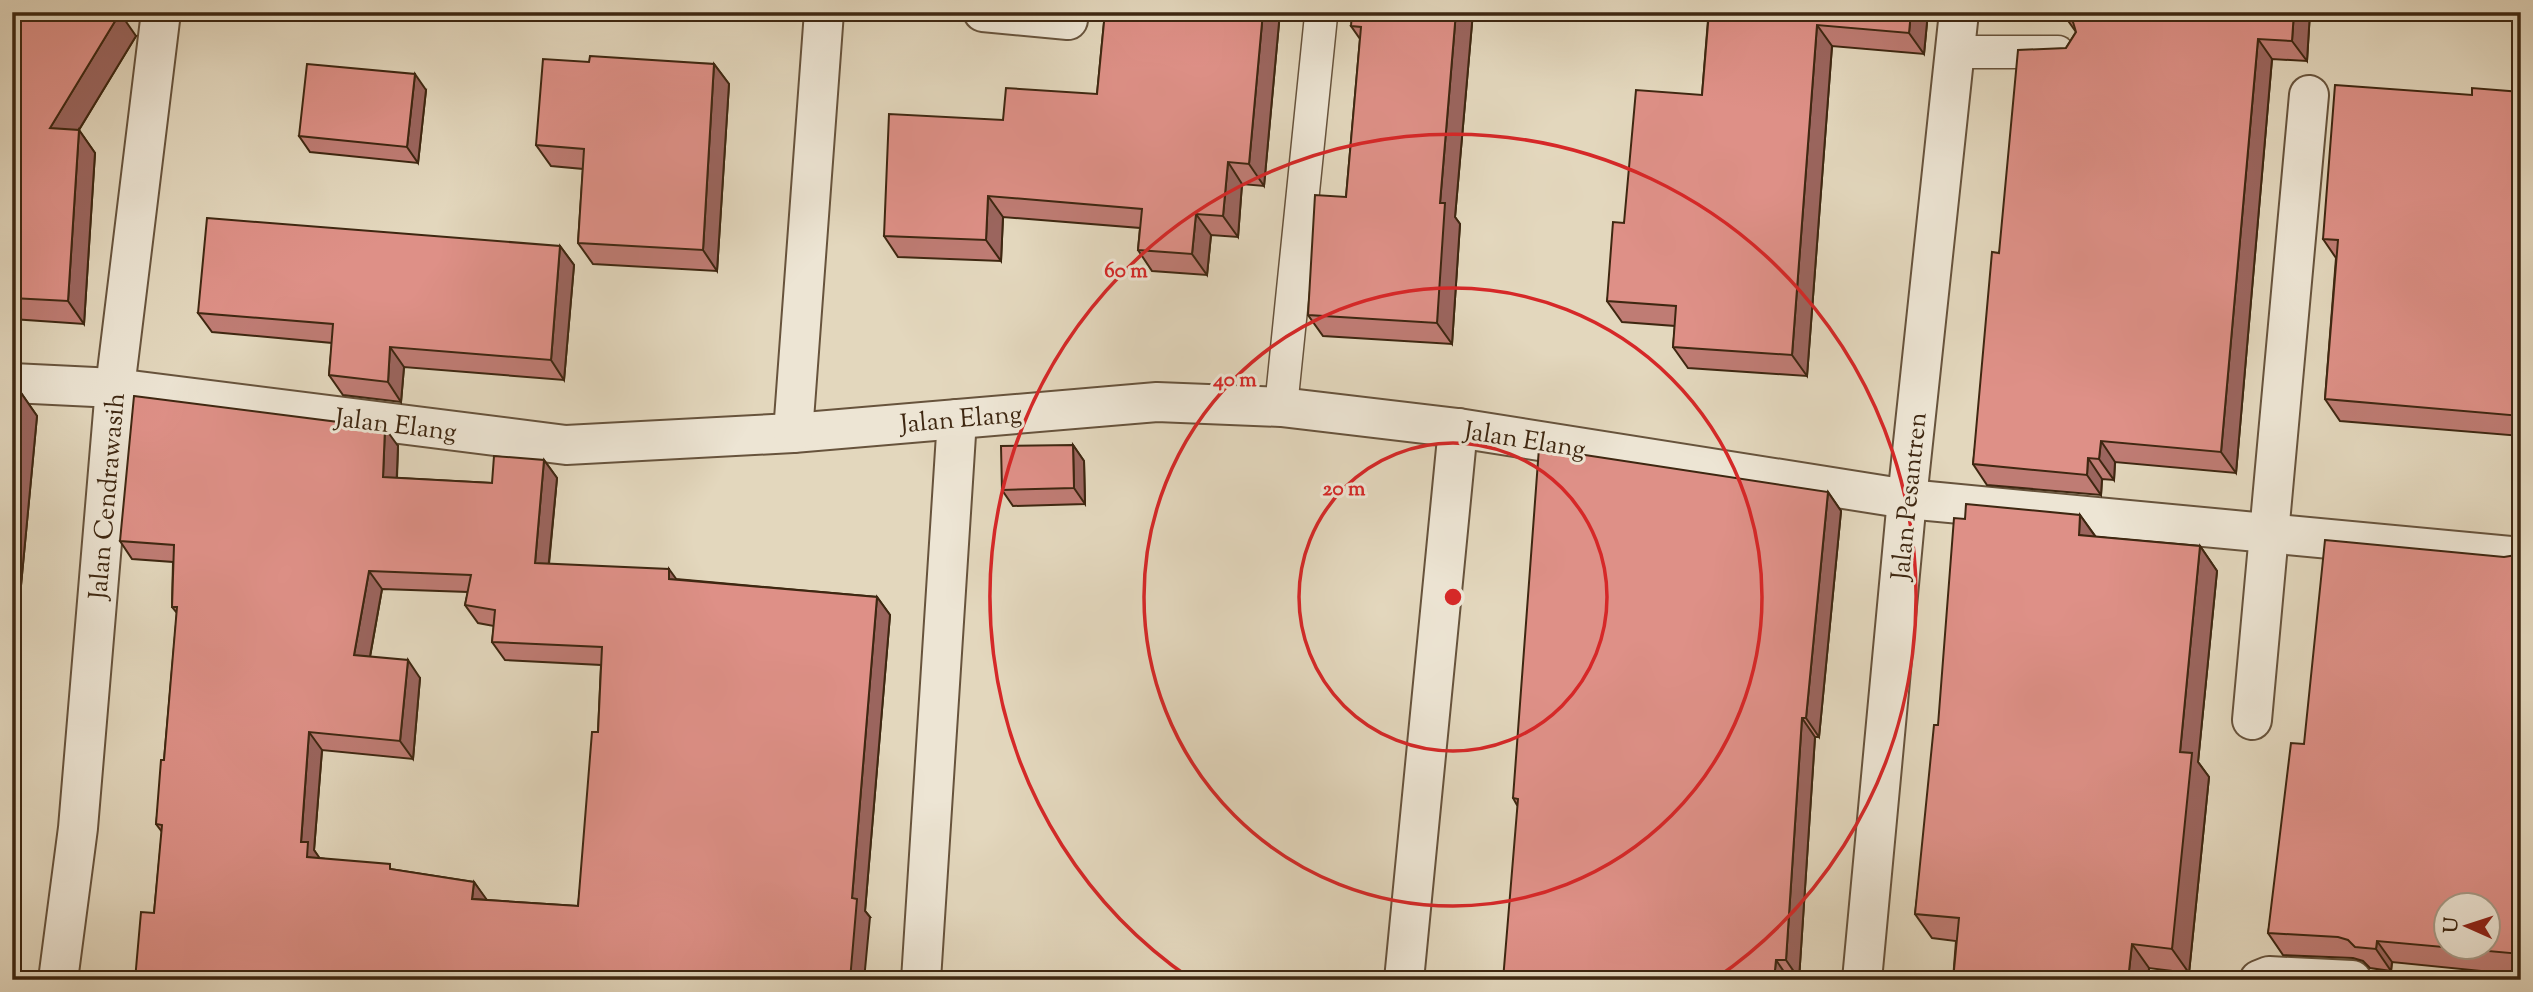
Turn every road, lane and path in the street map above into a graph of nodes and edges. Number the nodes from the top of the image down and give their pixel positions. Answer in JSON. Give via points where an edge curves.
{"nodes":[{"id":1,"x":161,"y":12,"type":"edge"},
{"id":2,"x":824,"y":12,"type":"edge"},
{"id":3,"x":983,"y":12,"type":"edge"},
{"id":4,"x":1959,"y":12,"type":"edge"},
{"id":5,"x":1321,"y":16,"type":"dead end"},
{"id":6,"x":1068,"y":20,"type":"dead end"},
{"id":7,"x":1955,"y":52,"type":"junction"},
{"id":8,"x":2072,"y":52,"type":"edge"},
{"id":9,"x":2309,"y":95,"type":"dead end"},
{"id":10,"x":12,"y":383,"type":"edge"},
{"id":11,"x":115,"y":388,"type":"junction"},
{"id":12,"x":1281,"y":407,"type":"junction"},
{"id":13,"x":957,"y":419,"type":"junction"},
{"id":14,"x":1458,"y":428,"type":"junction"},
{"id":15,"x":793,"y":433,"type":"junction"},
{"id":16,"x":1907,"y":499,"type":"junction"},
{"id":17,"x":2267,"y":531,"type":"junction"},
{"id":18,"x":2521,"y":557,"type":"edge"},
{"id":19,"x":2252,"y":720,"type":"dead end"},
{"id":20,"x":58,"y":980,"type":"edge"},
{"id":21,"x":921,"y":980,"type":"edge"},
{"id":22,"x":1404,"y":980,"type":"edge"},
{"id":23,"x":1862,"y":980,"type":"edge"},
{"id":24,"x":2259,"y":980,"type":"edge"},
{"id":25,"x":2351,"y":980,"type":"edge"}],
"edges":[{"from":1,"to":11,"type":"street","name":"Jalan Cendrawasih"},
{"from":2,"to":15,"type":"street"},
{"from":3,"to":6,"type":"street"},
{"from":4,"to":7,"type":"street","name":"Jalan Pesantren"},
{"from":5,"to":12,"type":"lane"},
{"from":7,"to":8,"type":"lane"},
{"from":7,"to":16,"type":"street","name":"Jalan Pesantren"},
{"from":9,"to":17,"type":"street"},
{"from":10,"to":11,"type":"street","name":"Jalan Elang"},
{"from":11,"to":15,"type":"street","name":"Jalan Elang","via":[[566,445]]},
{"from":11,"to":20,"type":"street","name":"Jalan Cendrawasih","via":[[78,828]]},
{"from":12,"to":13,"type":"street","name":"Jalan Elang","via":[[1157,402]]},
{"from":12,"to":14,"type":"street","name":"Jalan Elang"},
{"from":13,"to":15,"type":"street","name":"Jalan Elang"},
{"from":13,"to":21,"type":"street"},
{"from":14,"to":16,"type":"street","name":"Jalan Elang"},
{"from":14,"to":22,"type":"street"},
{"from":16,"to":17,"type":"street","name":"Jalan Elang"},
{"from":16,"to":23,"type":"street","name":"Jalan Pesantren"},
{"from":17,"to":18,"type":"street","name":"Jalan Elang"},
{"from":17,"to":19,"type":"street"},
{"from":24,"to":25,"type":"street","via":[[2269,976]]}]}
